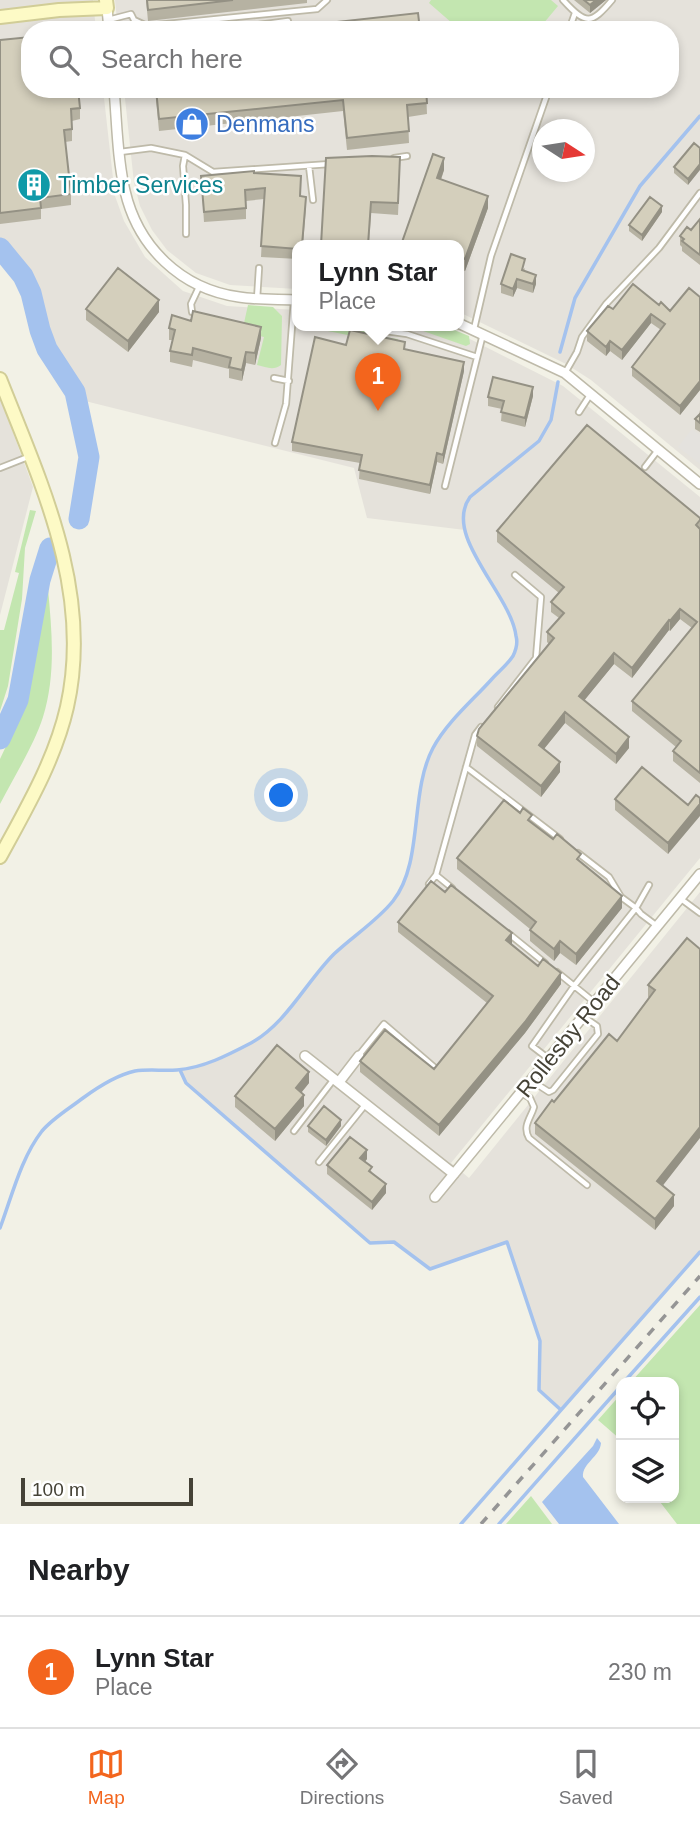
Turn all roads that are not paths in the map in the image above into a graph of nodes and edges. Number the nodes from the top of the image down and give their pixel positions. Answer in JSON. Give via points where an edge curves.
{"nodes":[{"id":1,"x":327,"y":0,"type":"edge"},
{"id":2,"x":564,"y":0,"type":"edge"},
{"id":3,"x":612,"y":0,"type":"edge"},
{"id":4,"x":575,"y":13,"type":"junction"},
{"id":5,"x":108,"y":15,"type":"edge"},
{"id":6,"x":0,"y":17,"type":"edge"},
{"id":7,"x":136,"y":21,"type":"edge"},
{"id":8,"x":196,"y":21,"type":"edge"},
{"id":9,"x":572,"y":21,"type":"edge"},
{"id":10,"x":115,"y":98,"type":"edge"},
{"id":11,"x":546,"y":98,"type":"edge"},
{"id":12,"x":120,"y":152,"type":"junction"},
{"id":13,"x":185,"y":155,"type":"junction"},
{"id":14,"x":407,"y":156,"type":"dead end"},
{"id":15,"x":380,"y":159,"type":"edge"},
{"id":16,"x":340,"y":163,"type":"edge"},
{"id":17,"x":309,"y":166,"type":"junction"},
{"id":18,"x":700,"y":193,"type":"edge"},
{"id":19,"x":313,"y":200,"type":"dead end"},
{"id":20,"x":186,"y":234,"type":"dead end"},
{"id":21,"x":259,"y":268,"type":"dead end"},
{"id":22,"x":199,"y":286,"type":"junction"},
{"id":23,"x":257,"y":299,"type":"junction"},
{"id":24,"x":292,"y":300,"type":"edge"},
{"id":25,"x":192,"y":312,"type":"edge"},
{"id":26,"x":464,"y":326,"type":"edge"},
{"id":27,"x":293,"y":331,"type":"edge"},
{"id":28,"x":385,"y":331,"type":"edge"},
{"id":29,"x":479,"y":332,"type":"junction"},
{"id":30,"x":477,"y":357,"type":"junction"},
{"id":31,"x":565,"y":373,"type":"junction"},
{"id":32,"x":0,"y":379,"type":"edge"},
{"id":33,"x":274,"y":379,"type":"dead end"},
{"id":34,"x":289,"y":381,"type":"junction"},
{"id":35,"x":591,"y":393,"type":"junction"},
{"id":36,"x":579,"y":412,"type":"dead end"},
{"id":37,"x":275,"y":443,"type":"dead end"},
{"id":38,"x":659,"y":449,"type":"junction"},
{"id":39,"x":30,"y":456,"type":"junction"},
{"id":40,"x":0,"y":467,"type":"edge"},
{"id":41,"x":645,"y":467,"type":"dead end"},
{"id":42,"x":700,"y":484,"type":"edge"},
{"id":43,"x":445,"y":486,"type":"dead end"},
{"id":44,"x":514,"y":575,"type":"dead end"},
{"id":45,"x":491,"y":716,"type":"edge"},
{"id":46,"x":483,"y":725,"type":"edge"},
{"id":47,"x":466,"y":768,"type":"junction"},
{"id":48,"x":565,"y":843,"type":"edge"},
{"id":49,"x":576,"y":852,"type":"edge"},
{"id":50,"x":0,"y":857,"type":"edge"},
{"id":51,"x":700,"y":874,"type":"edge"},
{"id":52,"x":436,"y":875,"type":"junction"},
{"id":53,"x":649,"y":885,"type":"dead end"},
{"id":54,"x":457,"y":892,"type":"edge"},
{"id":55,"x":421,"y":894,"type":"edge"},
{"id":56,"x":681,"y":898,"type":"junction"},
{"id":57,"x":636,"y":908,"type":"junction"},
{"id":58,"x":700,"y":913,"type":"edge"},
{"id":59,"x":500,"y":926,"type":"edge"},
{"id":60,"x":657,"y":926,"type":"junction"},
{"id":61,"x":574,"y":986,"type":"junction"},
{"id":62,"x":595,"y":1002,"type":"junction"},
{"id":63,"x":584,"y":1016,"type":"junction"},
{"id":64,"x":305,"y":1056,"type":"dead end"},
{"id":65,"x":359,"y":1056,"type":"joint"},
{"id":66,"x":549,"y":1059,"type":"junction"},
{"id":67,"x":434,"y":1067,"type":"edge"},
{"id":68,"x":336,"y":1080,"type":"junction"},
{"id":69,"x":531,"y":1081,"type":"junction"},
{"id":70,"x":521,"y":1092,"type":"junction"},
{"id":71,"x":366,"y":1104,"type":"junction"},
{"id":72,"x":294,"y":1131,"type":"dead end"},
{"id":73,"x":319,"y":1162,"type":"dead end"},
{"id":74,"x":454,"y":1174,"type":"junction"},
{"id":75,"x":587,"y":1185,"type":"dead end"},
{"id":76,"x":435,"y":1197,"type":"dead end"}],
"edges":[{"from":1,"to":8,"type":"lane","via":[[317,9]]},
{"from":2,"to":4,"type":"lane"},
{"from":3,"to":4,"type":"lane","via":[[597,17]]},
{"from":4,"to":9,"type":"lane"},
{"from":5,"to":6,"type":"street","via":[[59,8]]},
{"from":5,"to":7,"type":"lane","via":[[131,14]]},
{"from":10,"to":12,"type":"street"},
{"from":11,"to":29,"type":"lane","via":[[491,256]]},
{"from":12,"to":13,"type":"lane","via":[[150,148]]},
{"from":12,"to":22,"type":"street","via":[[124,189],[146,241],[166,264]]},
{"from":13,"to":17,"type":"lane","via":[[213,172]]},
{"from":13,"to":20,"type":"lane"},
{"from":14,"to":15,"type":"lane"},
{"from":16,"to":17,"type":"lane"},
{"from":17,"to":19,"type":"lane"},
{"from":18,"to":31,"type":"lane","via":[[659,248],[606,304],[582,337]]},
{"from":21,"to":23,"type":"lane"},
{"from":22,"to":23,"type":"street"},
{"from":22,"to":25,"type":"lane"},
{"from":23,"to":24,"type":"street"},
{"from":26,"to":29,"type":"street"},
{"from":27,"to":34,"type":"lane"},
{"from":28,"to":30,"type":"lane"},
{"from":29,"to":30,"type":"lane"},
{"from":29,"to":31,"type":"street"},
{"from":30,"to":43,"type":"lane"},
{"from":31,"to":35,"type":"street"},
{"from":32,"to":39,"type":"street"},
{"from":33,"to":34,"type":"lane"},
{"from":34,"to":37,"type":"lane"},
{"from":35,"to":36,"type":"lane"},
{"from":35,"to":38,"type":"street"},
{"from":38,"to":41,"type":"lane"},
{"from":38,"to":42,"type":"street"},
{"from":39,"to":40,"type":"lane"},
{"from":39,"to":50,"type":"street","via":[[65,555],[74,617],[74,666],[67,708],[46,768]]},
{"from":44,"to":45,"type":"lane","via":[[541,597],[536,658]]},
{"from":46,"to":47,"type":"lane","via":[[475,735]]},
{"from":47,"to":48,"type":"lane"},
{"from":47,"to":52,"type":"lane"},
{"from":49,"to":57,"type":"lane","via":[[609,877],[621,897]]},
{"from":51,"to":56,"type":"street","name":"Rollesby Road"},
{"from":52,"to":54,"type":"lane"},
{"from":52,"to":55,"type":"lane"},
{"from":53,"to":57,"type":"lane"},
{"from":56,"to":58,"type":"lane"},
{"from":56,"to":60,"type":"street","name":"Rollesby Road"},
{"from":57,"to":60,"type":"lane"},
{"from":57,"to":61,"type":"lane"},
{"from":59,"to":61,"type":"lane"},
{"from":60,"to":62,"type":"street","name":"Rollesby Road"},
{"from":61,"to":62,"type":"lane"},
{"from":61,"to":66,"type":"lane","via":[[532,1046]]},
{"from":62,"to":63,"type":"street","name":"Rollesby Road"},
{"from":63,"to":66,"type":"street","name":"Rollesby Road"},
{"from":63,"to":69,"type":"lane","via":[[597,1026],[598,1034],[553,1090]]},
{"from":64,"to":68,"type":"street"},
{"from":65,"to":67,"type":"lane","via":[[384,1024]]},
{"from":65,"to":68,"type":"street"},
{"from":66,"to":69,"type":"street","name":"Rollesby Road"},
{"from":68,"to":71,"type":"street"},
{"from":68,"to":72,"type":"lane"},
{"from":69,"to":70,"type":"street","name":"Rollesby Road"},
{"from":70,"to":74,"type":"street","name":"Rollesby Road"},
{"from":70,"to":75,"type":"lane","via":[[534,1107],[526,1126],[529,1138]]},
{"from":71,"to":73,"type":"lane"},
{"from":71,"to":74,"type":"street"},
{"from":74,"to":76,"type":"street","name":"Rollesby Road"}]}
